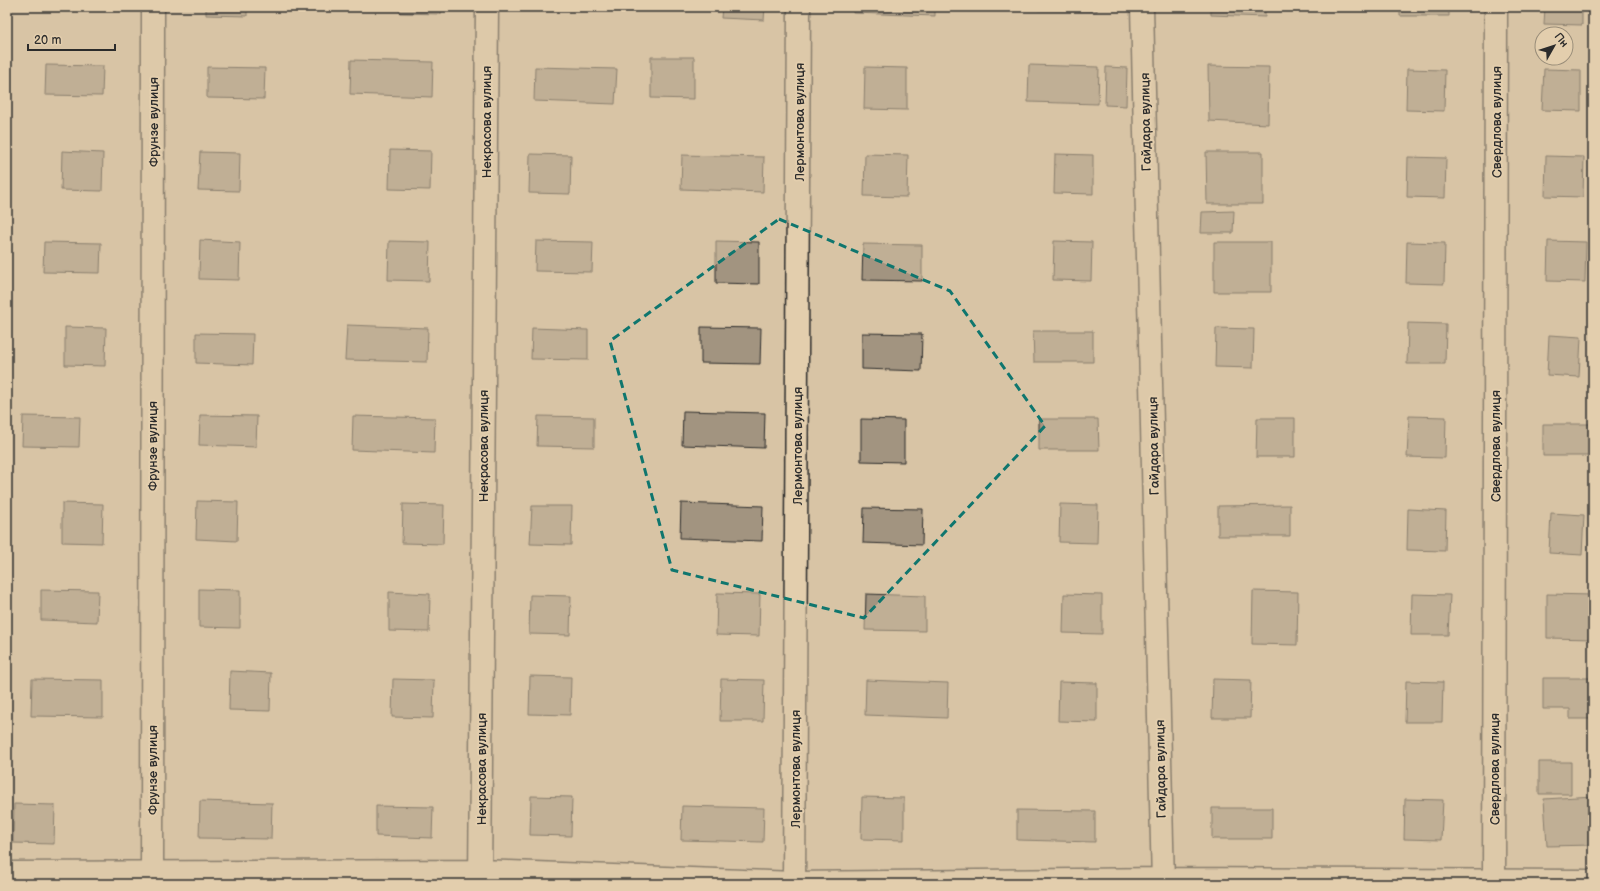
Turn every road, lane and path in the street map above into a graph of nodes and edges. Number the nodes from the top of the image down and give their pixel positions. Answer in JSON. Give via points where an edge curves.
{"nodes":[{"id":1,"x":153,"y":7,"type":"edge"},
{"id":2,"x":487,"y":7,"type":"edge"},
{"id":3,"x":799,"y":7,"type":"edge"},
{"id":4,"x":1142,"y":7,"type":"edge"},
{"id":5,"x":1496,"y":7,"type":"edge"},
{"id":6,"x":7,"y":873,"type":"edge"},
{"id":7,"x":152,"y":878,"type":"edge"},
{"id":8,"x":480,"y":878,"type":"edge"},
{"id":9,"x":1163,"y":881,"type":"edge"},
{"id":10,"x":1593,"y":881,"type":"edge"},
{"id":11,"x":1494,"y":882,"type":"edge"},
{"id":12,"x":794,"y":883,"type":"edge"}],
"edges":[{"from":1,"to":7,"type":"street","name":"Фрунзе вулиця"},
{"from":2,"to":8,"type":"street","name":"Некрасова вулиця"},
{"from":3,"to":12,"type":"street","name":"Лермонтова вулиця"},
{"from":4,"to":9,"type":"street","name":"Гайдара вулиця"},
{"from":5,"to":11,"type":"street","name":"Свердлова вулиця"},
{"from":6,"to":7,"type":"street"},
{"from":7,"to":8,"type":"street"},
{"from":8,"to":12,"type":"street"},
{"from":9,"to":11,"type":"street"},
{"from":9,"to":12,"type":"street"},
{"from":10,"to":11,"type":"street"}]}
